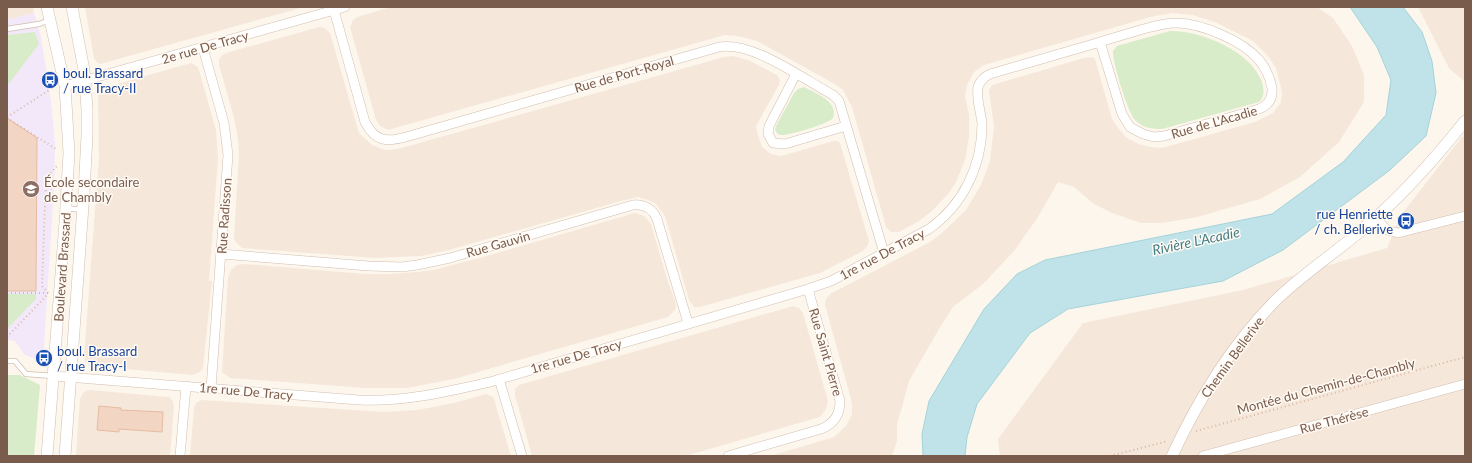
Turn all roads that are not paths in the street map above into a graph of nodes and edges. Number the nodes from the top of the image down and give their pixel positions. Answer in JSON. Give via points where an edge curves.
{"nodes":[{"id":1,"x":46,"y":7,"type":"edge"},
{"id":2,"x":72,"y":7,"type":"edge"},
{"id":3,"x":345,"y":7,"type":"edge"},
{"id":4,"x":334,"y":10,"type":"junction"},
{"id":5,"x":50,"y":20,"type":"junction"},
{"id":6,"x":7,"y":29,"type":"edge"},
{"id":7,"x":1100,"y":42,"type":"junction"},
{"id":8,"x":203,"y":48,"type":"junction"},
{"id":9,"x":796,"y":74,"type":"junction"},
{"id":10,"x":85,"y":80,"type":"junction"},
{"id":11,"x":65,"y":86,"type":"junction"},
{"id":12,"x":978,"y":95,"type":"joint"},
{"id":13,"x":1465,"y":121,"type":"edge"},
{"id":14,"x":846,"y":126,"type":"junction"},
{"id":15,"x":66,"y":208,"type":"junction"},
{"id":16,"x":83,"y":210,"type":"junction"},
{"id":17,"x":1465,"y":216,"type":"edge"},
{"id":18,"x":1375,"y":218,"type":"junction"},
{"id":19,"x":884,"y":253,"type":"junction"},
{"id":20,"x":221,"y":254,"type":"junction"},
{"id":21,"x":808,"y":289,"type":"junction"},
{"id":22,"x":688,"y":324,"type":"junction"},
{"id":23,"x":7,"y":361,"type":"edge"},
{"id":24,"x":54,"y":376,"type":"junction"},
{"id":25,"x":71,"y":377,"type":"junction"},
{"id":26,"x":499,"y":379,"type":"junction"},
{"id":27,"x":1465,"y":384,"type":"edge"},
{"id":28,"x":186,"y":386,"type":"junction"},
{"id":29,"x":211,"y":388,"type":"junction"},
{"id":30,"x":47,"y":456,"type":"edge"},
{"id":31,"x":64,"y":456,"type":"edge"},
{"id":32,"x":180,"y":456,"type":"edge"},
{"id":33,"x":522,"y":456,"type":"edge"},
{"id":34,"x":728,"y":456,"type":"edge"},
{"id":35,"x":1172,"y":456,"type":"edge"},
{"id":36,"x":1203,"y":456,"type":"edge"}],
"edges":[{"from":1,"to":5,"type":"street","name":"Boulevard Brassard"},
{"from":2,"to":10,"type":"street","name":"Boulevard Brassard"},
{"from":3,"to":4,"type":"street","name":"2e rue De Tracy"},
{"from":4,"to":8,"type":"street","name":"2e rue De Tracy"},
{"from":4,"to":9,"type":"street","name":"Rue de Port-Royal","via":[[366,122],[372,132],[384,140],[406,137],[725,46],[749,49]]},
{"from":5,"to":6,"type":"lane"},
{"from":5,"to":11,"type":"street","name":"Boulevard Brassard"},
{"from":7,"to":7,"type":"street","name":"Rue de L'Acadie","via":[[1168,23],[1200,27],[1235,42],[1256,57],[1268,74],[1272,96],[1267,105],[1259,109],[1164,136],[1142,134],[1130,127],[1122,114]]},
{"from":7,"to":12,"type":"street","name":"Rue de L'Acadie","via":[[990,74],[981,82]]},
{"from":8,"to":10,"type":"street","name":"2e rue De Tracy"},
{"from":8,"to":20,"type":"street","name":"Rue Radisson","via":[[222,115],[228,147]]},
{"from":9,"to":14,"type":"street","name":"Rue de Port-Royal","via":[[836,98]]},
{"from":9,"to":14,"type":"street","via":[[769,126],[768,134],[773,143],[785,144]]},
{"from":10,"to":11,"type":"street","name":"2e rue De Tracy"},
{"from":10,"to":16,"type":"street","name":"Boulevard Brassard","via":[[87,128]]},
{"from":11,"to":15,"type":"street","name":"Boulevard Brassard","via":[[69,153]]},
{"from":12,"to":19,"type":"street","name":"1re rue De Tracy","via":[[982,123],[980,145],[975,168],[963,195],[936,224]]},
{"from":13,"to":18,"type":"street","name":"Chemin Bellerive","via":[[1409,186]]},
{"from":14,"to":19,"type":"street","name":"Rue de Port-Royal"},
{"from":15,"to":16,"type":"lane"},
{"from":15,"to":24,"type":"street","name":"Boulevard Brassard"},
{"from":16,"to":25,"type":"street","name":"Boulevard Brassard"},
{"from":17,"to":18,"type":"street","via":[[1398,233],[1387,230]]},
{"from":18,"to":35,"type":"street","name":"Chemin Bellerive","via":[[1294,284],[1254,324],[1209,387]]},
{"from":19,"to":21,"type":"street","name":"1re rue De Tracy","via":[[831,281]]},
{"from":20,"to":22,"type":"street","name":"Rue Gauvin","via":[[402,267],[439,261],[640,205],[652,210],[657,219]]},
{"from":20,"to":29,"type":"street","name":"Rue Radisson"},
{"from":21,"to":22,"type":"street","name":"1re rue De Tracy"},
{"from":21,"to":34,"type":"street","name":"Rue Saint Pierre","via":[[840,401],[839,413],[825,428]]},
{"from":22,"to":26,"type":"street","name":"1re rue De Tracy"},
{"from":23,"to":24,"type":"lane","via":[[15,361],[26,374]]},
{"from":24,"to":25,"type":"street","name":"1re rue De Tracy"},
{"from":24,"to":30,"type":"street","name":"Boulevard Brassard"},
{"from":25,"to":28,"type":"street","name":"1re rue De Tracy"},
{"from":25,"to":31,"type":"street","name":"Boulevard Brassard"},
{"from":26,"to":29,"type":"street","name":"1re rue De Tracy","via":[[438,394],[390,400],[359,400]]},
{"from":26,"to":33,"type":"street"},
{"from":27,"to":36,"type":"street","name":"Rue Thérèse"},
{"from":28,"to":29,"type":"street","name":"1re rue De Tracy"},
{"from":28,"to":32,"type":"street"}]}
